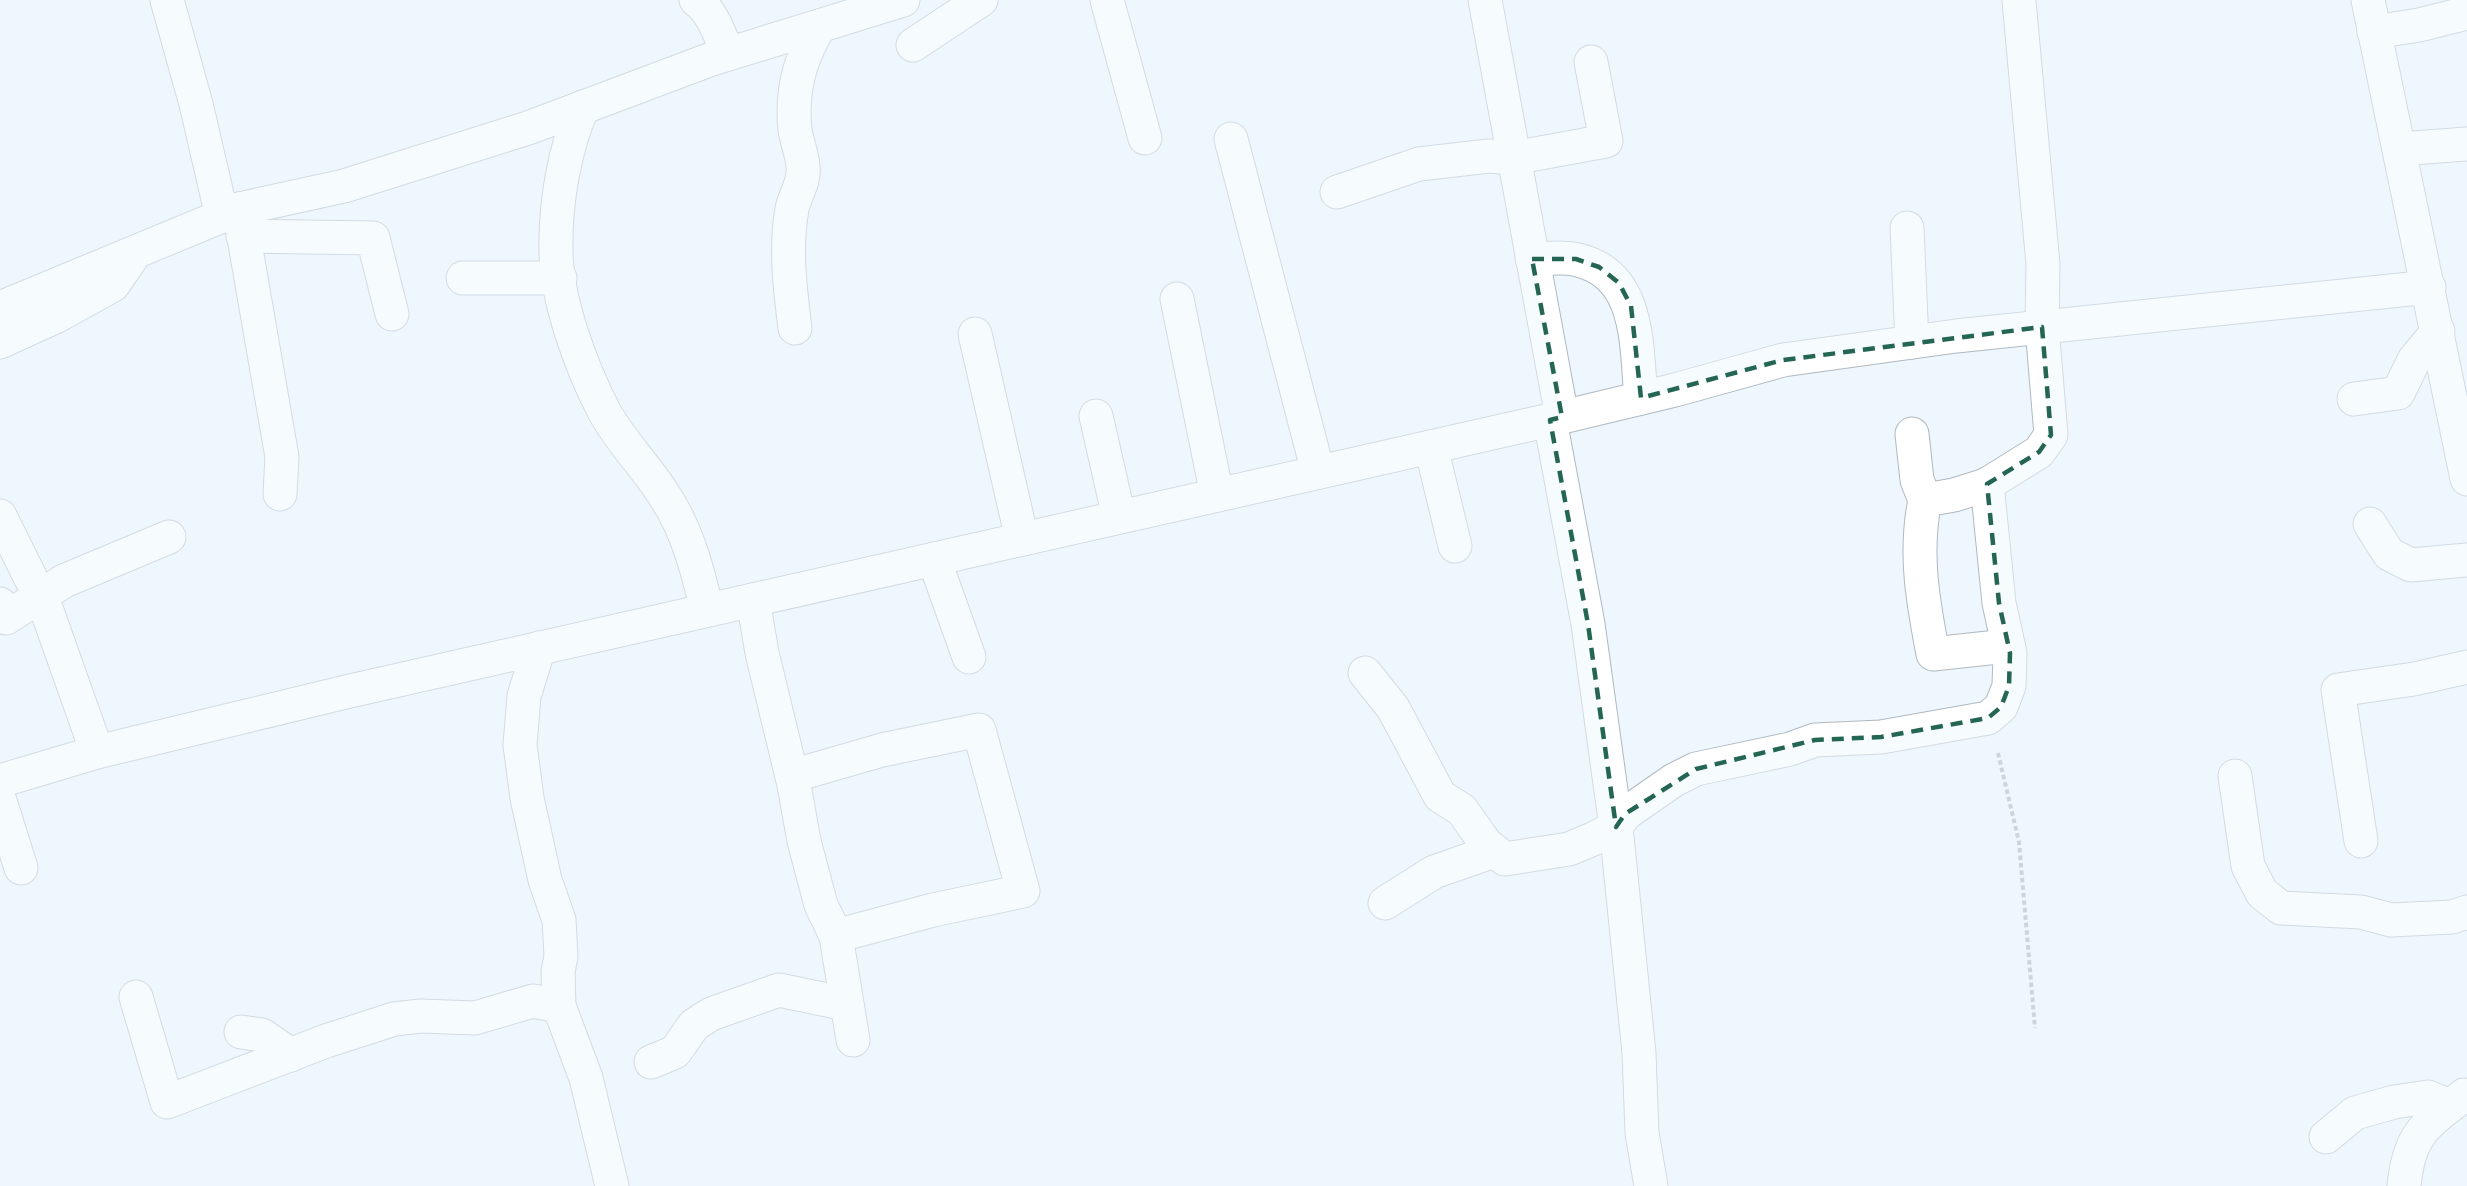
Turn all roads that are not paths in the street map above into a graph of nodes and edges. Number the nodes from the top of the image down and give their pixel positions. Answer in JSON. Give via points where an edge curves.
{"nodes":[{"id":1,"x":167,"y":0,"type":"edge"},
{"id":2,"x":696,"y":0,"type":"edge"},
{"id":3,"x":903,"y":0,"type":"edge"},
{"id":4,"x":981,"y":0,"type":"edge"},
{"id":5,"x":1107,"y":0,"type":"edge"},
{"id":6,"x":1485,"y":0,"type":"edge"},
{"id":7,"x":2368,"y":0,"type":"edge"},
{"id":8,"x":2019,"y":2,"type":"dead end"},
{"id":9,"x":2467,"y":13,"type":"edge"},
{"id":10,"x":830,"y":16,"type":"edge"},
{"id":11,"x":2374,"y":32,"type":"junction"},
{"id":12,"x":913,"y":45,"type":"dead end"},
{"id":13,"x":728,"y":54,"type":"junction"},
{"id":14,"x":1592,"y":62,"type":"dead end"},
{"id":15,"x":583,"y":107,"type":"junction"},
{"id":16,"x":1145,"y":138,"type":"dead end"},
{"id":17,"x":1231,"y":139,"type":"dead end"},
{"id":18,"x":2467,"y":144,"type":"edge"},
{"id":19,"x":2399,"y":149,"type":"junction"},
{"id":20,"x":1513,"y":158,"type":"junction"},
{"id":21,"x":1337,"y":192,"type":"dead end"},
{"id":22,"x":234,"y":220,"type":"junction"},
{"id":23,"x":1907,"y":228,"type":"dead end"},
{"id":24,"x":135,"y":252,"type":"junction"},
{"id":25,"x":1532,"y":259,"type":"junction"},
{"id":26,"x":463,"y":278,"type":"dead end"},
{"id":27,"x":560,"y":278,"type":"junction"},
{"id":28,"x":2429,"y":287,"type":"junction"},
{"id":29,"x":1178,"y":299,"type":"dead end"},
{"id":30,"x":0,"y":308,"type":"edge"},
{"id":31,"x":392,"y":314,"type":"dead end"},
{"id":32,"x":2042,"y":327,"type":"junction"},
{"id":33,"x":795,"y":328,"type":"dead end"},
{"id":34,"x":2438,"y":331,"type":"junction"},
{"id":35,"x":975,"y":334,"type":"dead end"},
{"id":36,"x":0,"y":342,"type":"edge"},
{"id":37,"x":1912,"y":342,"type":"junction"},
{"id":38,"x":1641,"y":398,"type":"junction"},
{"id":39,"x":2354,"y":399,"type":"dead end"},
{"id":40,"x":1096,"y":416,"type":"dead end"},
{"id":41,"x":1556,"y":419,"type":"junction"},
{"id":42,"x":1912,"y":434,"type":"dead end"},
{"id":43,"x":1431,"y":447,"type":"junction"},
{"id":44,"x":1318,"y":472,"type":"junction"},
{"id":45,"x":2467,"y":480,"type":"edge"},
{"id":46,"x":1987,"y":484,"type":"junction"},
{"id":47,"x":279,"y":494,"type":"dead end"},
{"id":48,"x":1217,"y":495,"type":"junction"},
{"id":49,"x":1925,"y":500,"type":"junction"},
{"id":50,"x":0,"y":516,"type":"edge"},
{"id":51,"x":1119,"y":517,"type":"junction"},
{"id":52,"x":2370,"y":524,"type":"dead end"},
{"id":53,"x":169,"y":537,"type":"dead end"},
{"id":54,"x":1022,"y":539,"type":"junction"},
{"id":55,"x":1455,"y":546,"type":"dead end"},
{"id":56,"x":934,"y":559,"type":"junction"},
{"id":57,"x":2467,"y":560,"type":"edge"},
{"id":58,"x":39,"y":594,"type":"junction"},
{"id":59,"x":753,"y":600,"type":"junction"},
{"id":60,"x":0,"y":604,"type":"edge"},
{"id":61,"x":707,"y":610,"type":"junction"},
{"id":62,"x":2007,"y":646,"type":"junction"},
{"id":63,"x":539,"y":648,"type":"junction"},
{"id":64,"x":969,"y":657,"type":"dead end"},
{"id":65,"x":2467,"y":667,"type":"edge"},
{"id":66,"x":1365,"y":674,"type":"dead end"},
{"id":67,"x":97,"y":752,"type":"junction"},
{"id":68,"x":792,"y":776,"type":"junction"},
{"id":69,"x":2235,"y":776,"type":"dead end"},
{"id":70,"x":0,"y":781,"type":"edge"},
{"id":71,"x":0,"y":801,"type":"edge"},
{"id":72,"x":1616,"y":827,"type":"junction"},
{"id":73,"x":2361,"y":841,"type":"dead end"},
{"id":74,"x":1494,"y":851,"type":"junction"},
{"id":75,"x":21,"y":868,"type":"dead end"},
{"id":76,"x":1385,"y":903,"type":"dead end"},
{"id":77,"x":2467,"y":912,"type":"edge"},
{"id":78,"x":836,"y":936,"type":"junction"},
{"id":79,"x":136,"y":997,"type":"dead end"},
{"id":80,"x":846,"y":1004,"type":"junction"},
{"id":81,"x":559,"y":1006,"type":"junction"},
{"id":82,"x":241,"y":1032,"type":"dead end"},
{"id":83,"x":853,"y":1040,"type":"dead end"},
{"id":84,"x":291,"y":1055,"type":"junction"},
{"id":85,"x":651,"y":1062,"type":"dead end"},
{"id":86,"x":2458,"y":1100,"type":"edge"},
{"id":87,"x":2326,"y":1137,"type":"dead end"},
{"id":88,"x":612,"y":1186,"type":"edge"},
{"id":89,"x":1651,"y":1186,"type":"edge"},
{"id":90,"x":2404,"y":1186,"type":"edge"}],
"edges":[{"from":1,"to":22,"type":"street"},
{"from":2,"to":13,"type":"street","via":[[712,20]]},
{"from":3,"to":10,"type":"street"},
{"from":4,"to":12,"type":"street"},
{"from":5,"to":16,"type":"street"},
{"from":6,"to":20,"type":"street"},
{"from":7,"to":11,"type":"street"},
{"from":8,"to":32,"type":"street","via":[[2043,264]]},
{"from":9,"to":11,"type":"street"},
{"from":10,"to":13,"type":"street"},
{"from":10,"to":33,"type":"street","via":[[806,46],[796,95],[795,128],[803,165],[802,187],[792,207],[790,227],[789,269]]},
{"from":11,"to":19,"type":"street"},
{"from":13,"to":15,"type":"street"},
{"from":14,"to":20,"type":"street","via":[[1606,141]]},
{"from":15,"to":22,"type":"street","via":[[528,128]]},
{"from":15,"to":27,"type":"street","via":[[564,167],[555,250]]},
{"from":17,"to":44,"type":"street"},
{"from":18,"to":19,"type":"street"},
{"from":19,"to":28,"type":"street"},
{"from":20,"to":21,"type":"street","via":[[1489,156],[1419,164]]},
{"from":20,"to":25,"type":"street"},
{"from":22,"to":24,"type":"street"},
{"from":22,"to":31,"type":"street","via":[[373,238]]},
{"from":22,"to":47,"type":"street","via":[[282,457]]},
{"from":23,"to":37,"type":"street"},
{"from":24,"to":30,"type":"street"},
{"from":24,"to":36,"type":"street","via":[[113,285]]},
{"from":25,"to":38,"type":"street","via":[[1576,259],[1599,267],[1618,283],[1630,306]]},
{"from":25,"to":41,"type":"street"},
{"from":26,"to":27,"type":"street"},
{"from":27,"to":61,"type":"street","via":[[566,312],[591,384],[622,440],[663,492],[680,522],[695,557]]},
{"from":28,"to":32,"type":"street"},
{"from":28,"to":34,"type":"street"},
{"from":29,"to":48,"type":"street"},
{"from":32,"to":37,"type":"street"},
{"from":32,"to":46,"type":"street","via":[[2051,435],[2039,452]]},
{"from":34,"to":39,"type":"street","via":[[2414,360],[2398,393]]},
{"from":34,"to":45,"type":"street"},
{"from":35,"to":54,"type":"street"},
{"from":37,"to":38,"type":"street","via":[[1783,360]]},
{"from":38,"to":41,"type":"street"},
{"from":40,"to":51,"type":"street"},
{"from":41,"to":43,"type":"street"},
{"from":41,"to":72,"type":"street"},
{"from":42,"to":49,"type":"street","via":[[1917,480]]},
{"from":43,"to":44,"type":"street"},
{"from":43,"to":55,"type":"street"},
{"from":44,"to":48,"type":"street"},
{"from":46,"to":49,"type":"street"},
{"from":46,"to":62,"type":"street","via":[[1998,603]]},
{"from":48,"to":51,"type":"street"},
{"from":49,"to":62,"type":"street","via":[[1918,552],[1933,654]]},
{"from":50,"to":58,"type":"street"},
{"from":51,"to":54,"type":"street"},
{"from":52,"to":57,"type":"street","via":[[2389,554],[2411,565]]},
{"from":53,"to":58,"type":"street"},
{"from":54,"to":56,"type":"street"},
{"from":56,"to":59,"type":"street"},
{"from":56,"to":64,"type":"street"},
{"from":58,"to":60,"type":"street","via":[[6,618]]},
{"from":58,"to":67,"type":"street"},
{"from":59,"to":61,"type":"street"},
{"from":59,"to":68,"type":"street"},
{"from":61,"to":63,"type":"street"},
{"from":62,"to":72,"type":"street","via":[[2009,686],[2001,707],[1988,718],[1881,737],[1815,740],[1696,769],[1626,814]]},
{"from":63,"to":67,"type":"street"},
{"from":63,"to":81,"type":"street","via":[[524,696],[520,745],[526,798],[545,880],[559,920]]},
{"from":65,"to":73,"type":"street","via":[[2338,690]]},
{"from":66,"to":74,"type":"street","via":[[1393,708],[1440,796],[1462,810]]},
{"from":67,"to":70,"type":"street"},
{"from":68,"to":78,"type":"street","via":[[821,905]]},
{"from":68,"to":78,"type":"street","via":[[882,750],[979,730],[1023,891]]},
{"from":69,"to":77,"type":"street","via":[[2248,866],[2262,893],[2281,908],[2361,912],[2391,920],[2452,917]]},
{"from":71,"to":75,"type":"street"},
{"from":72,"to":74,"type":"street","via":[[1569,849],[1505,859]]},
{"from":72,"to":89,"type":"street","via":[[1639,1053],[1642,1133]]},
{"from":74,"to":76,"type":"street","via":[[1434,872]]},
{"from":78,"to":80,"type":"street"},
{"from":79,"to":84,"type":"street","via":[[167,1102]]},
{"from":80,"to":83,"type":"street"},
{"from":80,"to":85,"type":"street","via":[[779,990],[711,1014],[694,1025],[675,1052]]},
{"from":81,"to":84,"type":"street","via":[[533,1001],[476,1018],[394,1019]]},
{"from":81,"to":88,"type":"street","via":[[586,1078]]},
{"from":82,"to":84,"type":"street","via":[[262,1035]]},
{"from":86,"to":87,"type":"street","via":[[2428,1097],[2394,1102],[2355,1113]]},
{"from":86,"to":90,"type":"street","via":[[2423,1127],[2411,1149]]}]}
